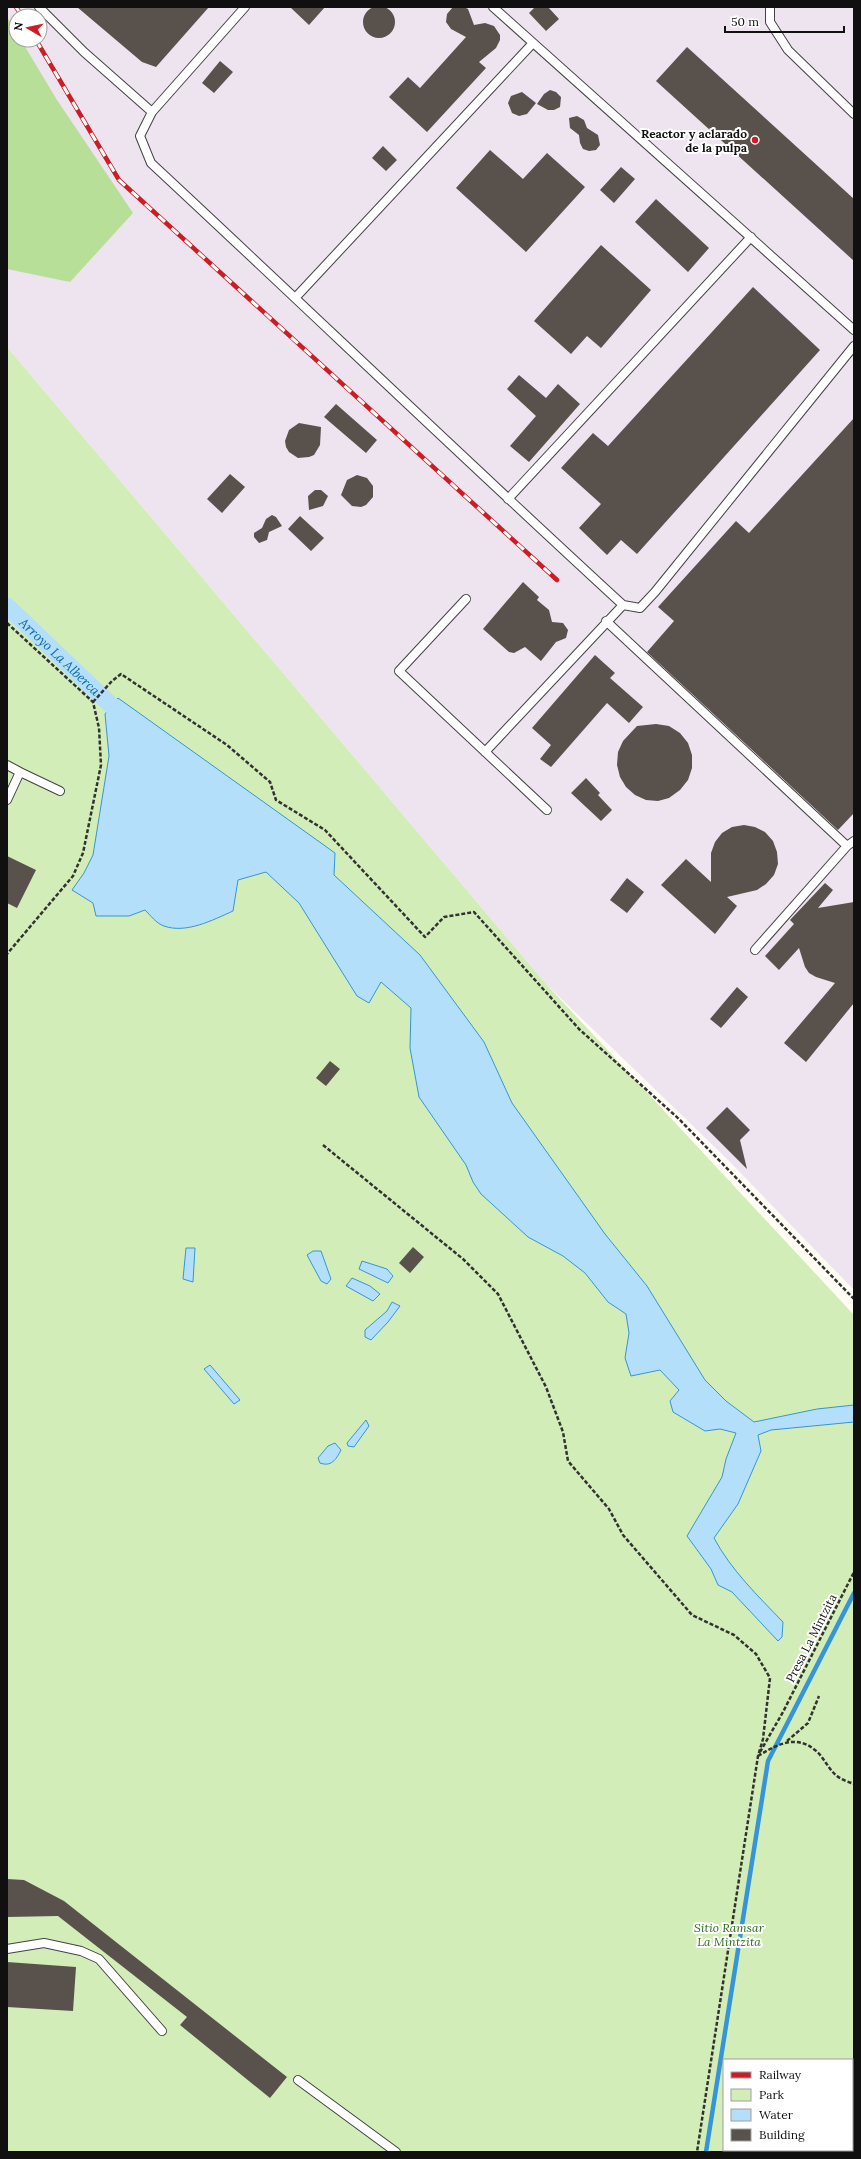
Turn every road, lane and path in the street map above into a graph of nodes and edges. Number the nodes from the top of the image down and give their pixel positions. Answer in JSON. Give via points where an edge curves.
{"nodes":[{"id":1,"x":39,"y":7,"type":"edge"},
{"id":2,"x":245,"y":7,"type":"edge"},
{"id":3,"x":493,"y":7,"type":"edge"},
{"id":4,"x":770,"y":7,"type":"edge"},
{"id":5,"x":533,"y":43,"type":"junction"},
{"id":6,"x":152,"y":112,"type":"junction"},
{"id":7,"x":854,"y":114,"type":"edge"},
{"id":8,"x":750,"y":237,"type":"junction"},
{"id":9,"x":296,"y":297,"type":"junction"},
{"id":10,"x":854,"y":330,"type":"edge"},
{"id":11,"x":854,"y":346,"type":"edge"},
{"id":12,"x":508,"y":499,"type":"junction"},
{"id":13,"x":466,"y":599,"type":"dead end"},
{"id":14,"x":624,"y":605,"type":"junction"},
{"id":15,"x":606,"y":621,"type":"junction"},
{"id":16,"x":7,"y":623,"type":"edge"},
{"id":17,"x":93,"y":702,"type":"junction"},
{"id":18,"x":486,"y":752,"type":"junction"},
{"id":19,"x":7,"y":765,"type":"edge"},
{"id":20,"x":20,"y":772,"type":"junction"},
{"id":21,"x":60,"y":792,"type":"dead end"},
{"id":22,"x":7,"y":800,"type":"edge"},
{"id":23,"x":547,"y":810,"type":"dead end"},
{"id":24,"x":850,"y":843,"type":"edge"},
{"id":25,"x":755,"y":950,"type":"dead end"},
{"id":26,"x":7,"y":954,"type":"edge"},
{"id":27,"x":323,"y":1145,"type":"dead end"},
{"id":28,"x":854,"y":1299,"type":"edge"},
{"id":29,"x":854,"y":1572,"type":"edge"},
{"id":30,"x":819,"y":1696,"type":"dead end"},
{"id":31,"x":787,"y":1741,"type":"junction"},
{"id":32,"x":758,"y":1756,"type":"junction"},
{"id":33,"x":854,"y":1784,"type":"edge"},
{"id":34,"x":7,"y":1949,"type":"edge"},
{"id":35,"x":162,"y":2031,"type":"dead end"},
{"id":36,"x":298,"y":2080,"type":"dead end"},
{"id":37,"x":396,"y":2152,"type":"edge"},
{"id":38,"x":697,"y":2152,"type":"edge"}],
"edges":[{"from":1,"to":6,"type":"lane","via":[[84,52]]},
{"from":2,"to":6,"type":"lane"},
{"from":3,"to":5,"type":"lane"},
{"from":4,"to":7,"type":"lane","via":[[770,22],[788,50]]},
{"from":5,"to":8,"type":"lane"},
{"from":5,"to":9,"type":"lane"},
{"from":6,"to":9,"type":"lane","via":[[140,136],[151,163]]},
{"from":8,"to":10,"type":"lane"},
{"from":8,"to":12,"type":"lane"},
{"from":9,"to":12,"type":"lane"},
{"from":11,"to":14,"type":"lane","via":[[655,592],[640,608]]},
{"from":12,"to":14,"type":"lane"},
{"from":13,"to":18,"type":"lane","via":[[399,671]]},
{"from":14,"to":15,"type":"lane"},
{"from":15,"to":18,"type":"lane"},
{"from":15,"to":24,"type":"lane"},
{"from":16,"to":17,"type":"path"},
{"from":17,"to":26,"type":"path","via":[[99,728],[101,765],[83,853],[73,876]]},
{"from":17,"to":28,"type":"path","via":[[121,674],[227,745],[270,782],[276,800],[325,830],[425,937],[444,917],[474,912],[579,1029],[679,1119]]},
{"from":18,"to":23,"type":"lane"},
{"from":19,"to":20,"type":"lane"},
{"from":20,"to":21,"type":"lane"},
{"from":20,"to":22,"type":"lane"},
{"from":24,"to":25,"type":"lane"},
{"from":27,"to":32,"type":"path","via":[[463,1259],[498,1294],[546,1387],[563,1432],[568,1460],[609,1509],[628,1540],[692,1615],[734,1635],[756,1654],[764,1665],[770,1678]]},
{"from":29,"to":32,"type":"path","name":"Presa La Mintzita"},
{"from":30,"to":31,"type":"path","via":[[808,1723]]},
{"from":31,"to":32,"type":"path"},
{"from":31,"to":33,"type":"path","via":[[802,1743],[816,1750],[837,1777]]},
{"from":32,"to":38,"type":"path"},
{"from":34,"to":35,"type":"lane","via":[[44,1943],[81,1950],[98,1959]]},
{"from":36,"to":37,"type":"lane"}]}
